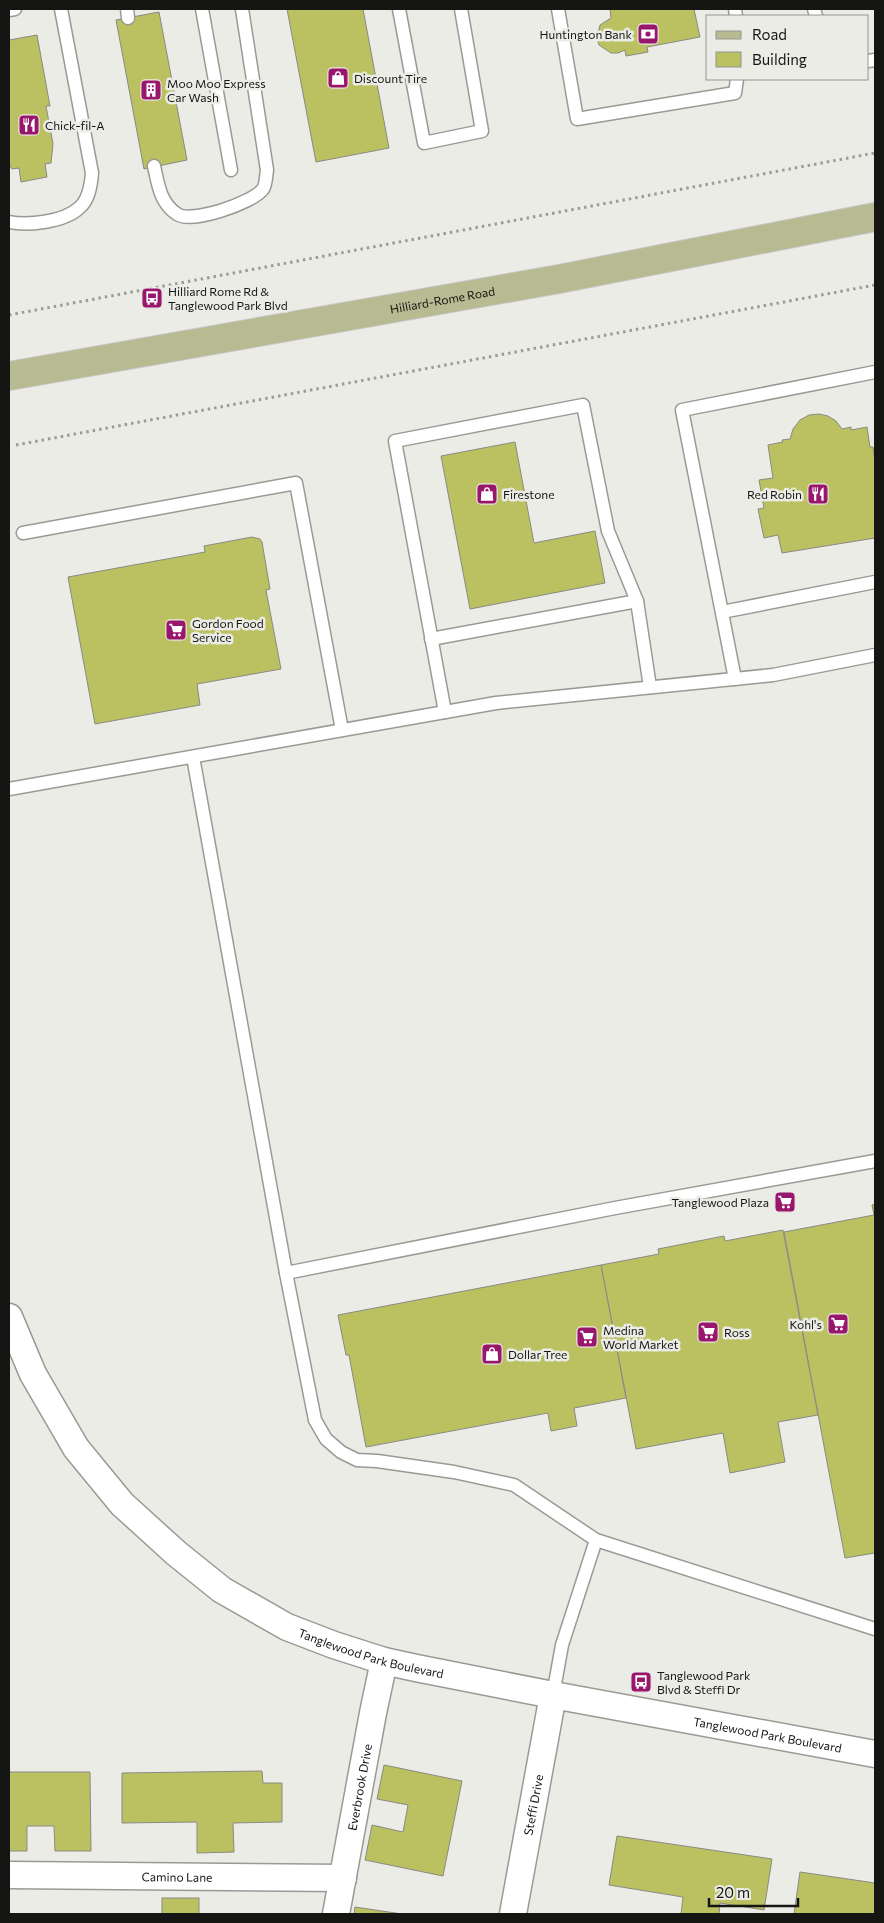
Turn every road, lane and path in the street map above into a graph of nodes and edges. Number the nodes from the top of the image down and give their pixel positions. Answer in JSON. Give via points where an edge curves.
{"nodes":[{"id":1,"x":15,"y":9,"type":"edge"},
{"id":2,"x":61,"y":9,"type":"edge"},
{"id":3,"x":202,"y":9,"type":"edge"},
{"id":4,"x":242,"y":9,"type":"edge"},
{"id":5,"x":399,"y":9,"type":"edge"},
{"id":6,"x":461,"y":9,"type":"edge"},
{"id":7,"x":558,"y":9,"type":"edge"},
{"id":8,"x":9,"y":10,"type":"edge"},
{"id":9,"x":737,"y":80,"type":"edge"},
{"id":10,"x":875,"y":153,"type":"edge"},
{"id":11,"x":154,"y":166,"type":"dead end"},
{"id":12,"x":231,"y":170,"type":"dead end"},
{"id":13,"x":875,"y":217,"type":"edge"},
{"id":14,"x":9,"y":222,"type":"edge"},
{"id":15,"x":875,"y":285,"type":"edge"},
{"id":16,"x":9,"y":315,"type":"edge"},
{"id":17,"x":875,"y":372,"type":"edge"},
{"id":18,"x":9,"y":376,"type":"edge"},
{"id":19,"x":16,"y":446,"type":"dead end"},
{"id":20,"x":23,"y":533,"type":"dead end"},
{"id":21,"x":875,"y":582,"type":"edge"},
{"id":22,"x":638,"y":601,"type":"junction"},
{"id":23,"x":722,"y":612,"type":"junction"},
{"id":24,"x":431,"y":638,"type":"junction"},
{"id":25,"x":875,"y":655,"type":"edge"},
{"id":26,"x":735,"y":679,"type":"junction"},
{"id":27,"x":650,"y":687,"type":"junction"},
{"id":28,"x":445,"y":712,"type":"junction"},
{"id":29,"x":342,"y":730,"type":"junction"},
{"id":30,"x":193,"y":757,"type":"junction"},
{"id":31,"x":9,"y":790,"type":"edge"},
{"id":32,"x":875,"y":1161,"type":"edge"},
{"id":33,"x":286,"y":1274,"type":"junction"},
{"id":34,"x":9,"y":1317,"type":"edge"},
{"id":35,"x":596,"y":1540,"type":"junction"},
{"id":36,"x":875,"y":1629,"type":"edge"},
{"id":37,"x":384,"y":1660,"type":"junction"},
{"id":38,"x":554,"y":1696,"type":"junction"},
{"id":39,"x":875,"y":1754,"type":"edge"},
{"id":40,"x":9,"y":1875,"type":"edge"},
{"id":41,"x":343,"y":1878,"type":"junction"},
{"id":42,"x":336,"y":1914,"type":"edge"},
{"id":43,"x":513,"y":1914,"type":"edge"}],
"edges":[{"from":1,"to":8,"type":"lane"},
{"from":2,"to":14,"type":"lane","via":[[92,173],[90,190],[80,208],[61,218],[22,225]]},
{"from":3,"to":12,"type":"lane"},
{"from":4,"to":11,"type":"lane","via":[[267,170],[264,188],[252,199],[188,218],[167,206],[158,190]]},
{"from":5,"to":6,"type":"lane","via":[[424,142],[482,131]]},
{"from":7,"to":9,"type":"lane","via":[[577,119],[736,93]]},
{"from":10,"to":16,"type":"path"},
{"from":13,"to":18,"type":"main road","name":"Hilliard-Rome Road","via":[[559,279]]},
{"from":15,"to":19,"type":"path"},
{"from":17,"to":23,"type":"lane","via":[[682,410]]},
{"from":20,"to":29,"type":"lane","via":[[296,482]]},
{"from":21,"to":23,"type":"lane"},
{"from":22,"to":24,"type":"lane"},
{"from":22,"to":24,"type":"lane","via":[[608,531],[583,405],[396,441]]},
{"from":22,"to":27,"type":"lane"},
{"from":23,"to":26,"type":"lane"},
{"from":24,"to":28,"type":"lane"},
{"from":25,"to":26,"type":"lane"},
{"from":26,"to":27,"type":"lane"},
{"from":27,"to":28,"type":"lane","via":[[496,703]]},
{"from":28,"to":29,"type":"lane"},
{"from":29,"to":30,"type":"lane"},
{"from":30,"to":31,"type":"lane"},
{"from":30,"to":33,"type":"lane"},
{"from":32,"to":33,"type":"lane","via":[[615,1208]]},
{"from":33,"to":35,"type":"lane","via":[[315,1420],[326,1439],[341,1452],[357,1460],[454,1472],[514,1485]]},
{"from":34,"to":37,"type":"street","name":"Tanglewood Park Boulevard","via":[[33,1374],[76,1448],[122,1504],[222,1590],[287,1627]]},
{"from":35,"to":36,"type":"lane"},
{"from":35,"to":38,"type":"lane","via":[[562,1645]]},
{"from":37,"to":38,"type":"street","name":"Tanglewood Park Boulevard"},
{"from":37,"to":41,"type":"street","name":"Everbrook Drive"},
{"from":38,"to":39,"type":"street","name":"Tanglewood Park Boulevard"},
{"from":38,"to":43,"type":"street","name":"Steffi Drive"},
{"from":40,"to":41,"type":"street","name":"Camino Lane"},
{"from":41,"to":42,"type":"street","name":"Everbrook Drive"}]}
